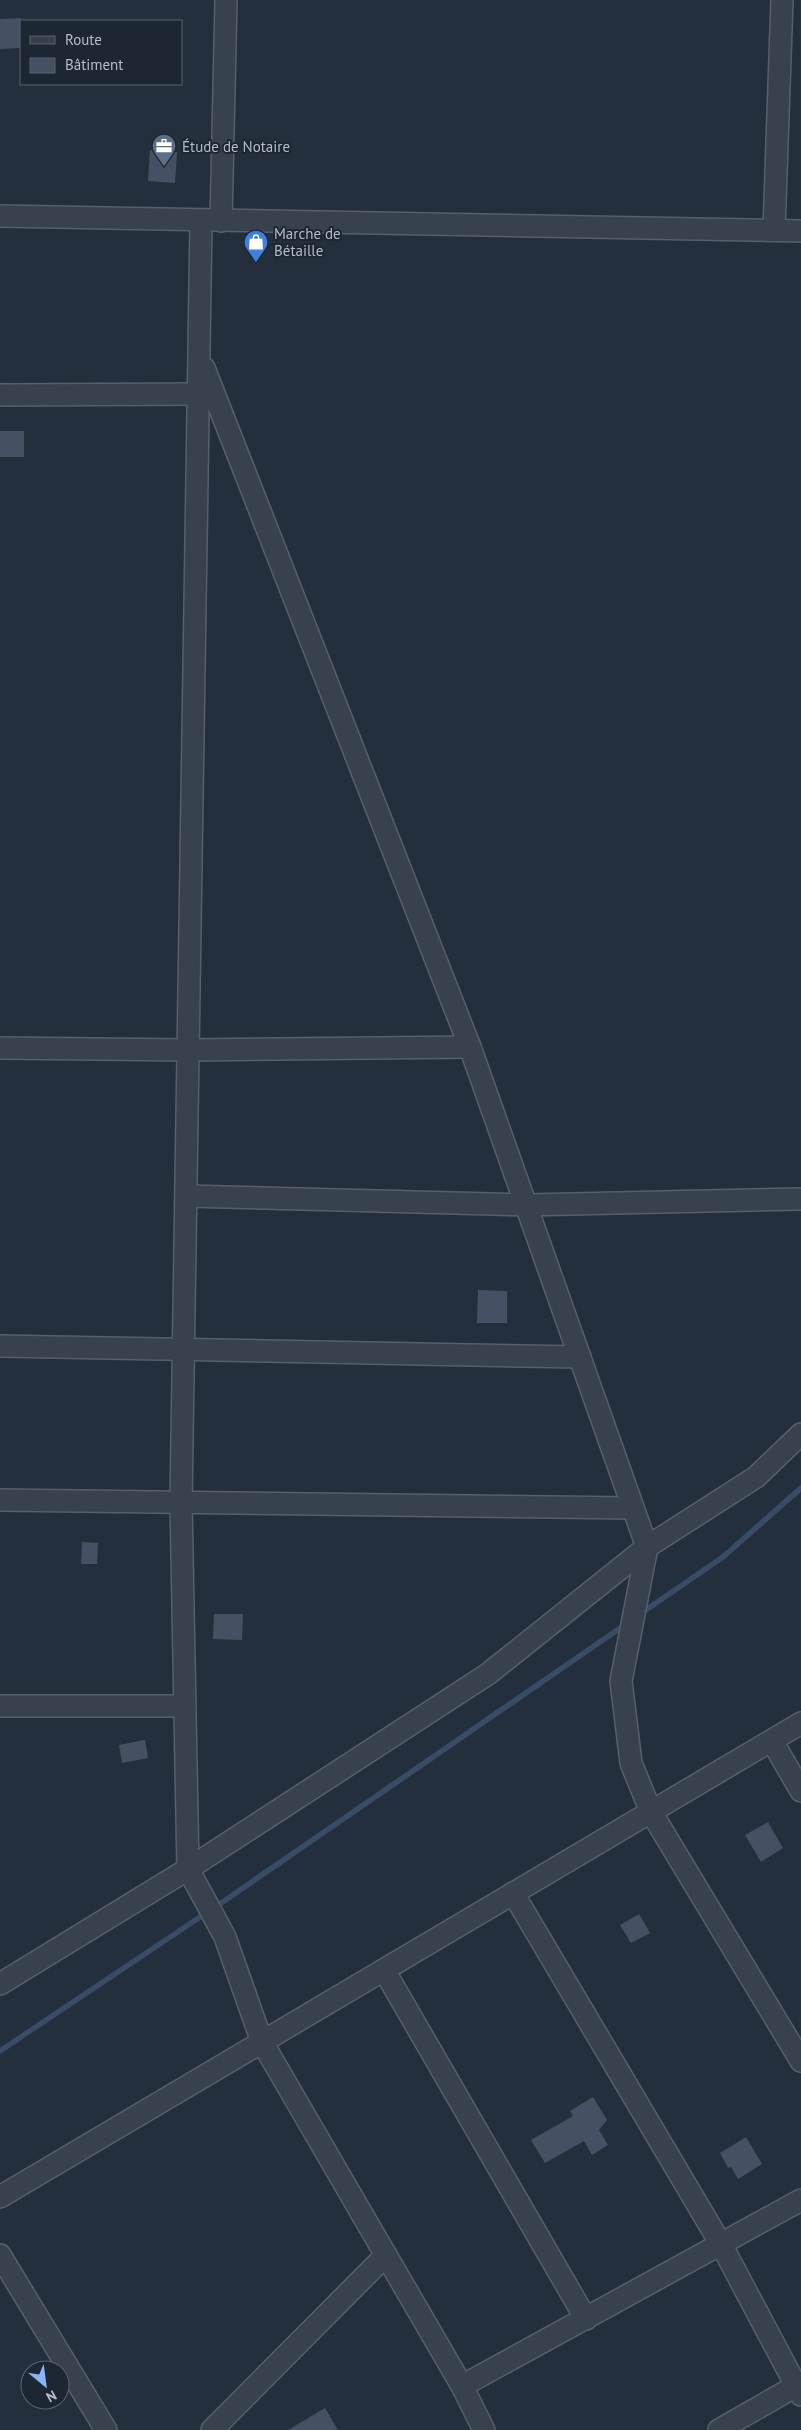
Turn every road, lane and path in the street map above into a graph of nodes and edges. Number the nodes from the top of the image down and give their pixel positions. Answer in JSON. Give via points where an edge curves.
{"nodes":[{"id":1,"x":226,"y":0,"type":"edge"},
{"id":2,"x":782,"y":0,"type":"edge"},
{"id":3,"x":0,"y":216,"type":"edge"},
{"id":4,"x":211,"y":221,"type":"junction"},
{"id":5,"x":774,"y":230,"type":"junction"},
{"id":6,"x":801,"y":231,"type":"edge"},
{"id":7,"x":199,"y":355,"type":"junction"},
{"id":8,"x":200,"y":394,"type":"junction"},
{"id":9,"x":0,"y":395,"type":"edge"},
{"id":10,"x":470,"y":1047,"type":"junction"},
{"id":11,"x":0,"y":1048,"type":"edge"},
{"id":12,"x":189,"y":1050,"type":"junction"},
{"id":13,"x":186,"y":1196,"type":"junction"},
{"id":14,"x":801,"y":1199,"type":"edge"},
{"id":15,"x":526,"y":1205,"type":"junction"},
{"id":16,"x":0,"y":1346,"type":"edge"},
{"id":17,"x":184,"y":1350,"type":"junction"},
{"id":18,"x":580,"y":1357,"type":"junction"},
{"id":19,"x":801,"y":1434,"type":"edge"},
{"id":20,"x":0,"y":1500,"type":"edge"},
{"id":21,"x":181,"y":1502,"type":"junction"},
{"id":22,"x":633,"y":1508,"type":"junction"},
{"id":23,"x":647,"y":1547,"type":"junction"},
{"id":24,"x":0,"y":1706,"type":"edge"},
{"id":25,"x":185,"y":1706,"type":"junction"},
{"id":26,"x":801,"y":1724,"type":"edge"},
{"id":27,"x":772,"y":1741,"type":"junction"},
{"id":28,"x":801,"y":1790,"type":"edge"},
{"id":29,"x":651,"y":1812,"type":"junction"},
{"id":30,"x":188,"y":1869,"type":"junction"},
{"id":31,"x":513,"y":1893,"type":"junction"},
{"id":32,"x":384,"y":1970,"type":"junction"},
{"id":33,"x":0,"y":1984,"type":"edge"},
{"id":34,"x":262,"y":2042,"type":"junction"},
{"id":35,"x":801,"y":2061,"type":"edge"},
{"id":36,"x":0,"y":2197,"type":"edge"},
{"id":37,"x":801,"y":2200,"type":"edge"},
{"id":38,"x":722,"y":2246,"type":"junction"},
{"id":39,"x":0,"y":2255,"type":"edge"},
{"id":40,"x":386,"y":2255,"type":"junction"},
{"id":41,"x":586,"y":2319,"type":"junction"},
{"id":42,"x":462,"y":2386,"type":"junction"},
{"id":43,"x":798,"y":2390,"type":"edge"},
{"id":44,"x":106,"y":2430,"type":"edge"},
{"id":45,"x":212,"y":2430,"type":"edge"},
{"id":46,"x":484,"y":2430,"type":"edge"},
{"id":47,"x":719,"y":2430,"type":"edge"}],
"edges":[{"from":1,"to":4,"type":"street"},
{"from":2,"to":5,"type":"street"},
{"from":3,"to":4,"type":"street"},
{"from":4,"to":5,"type":"street"},
{"from":4,"to":7,"type":"street"},
{"from":5,"to":6,"type":"street"},
{"from":7,"to":8,"type":"street"},
{"from":7,"to":10,"type":"street"},
{"from":8,"to":9,"type":"street"},
{"from":8,"to":12,"type":"street"},
{"from":10,"to":12,"type":"street"},
{"from":10,"to":15,"type":"street"},
{"from":11,"to":12,"type":"street"},
{"from":12,"to":13,"type":"street"},
{"from":13,"to":15,"type":"street"},
{"from":13,"to":17,"type":"street"},
{"from":14,"to":15,"type":"street"},
{"from":15,"to":18,"type":"street"},
{"from":16,"to":17,"type":"street"},
{"from":17,"to":18,"type":"street"},
{"from":17,"to":21,"type":"street"},
{"from":18,"to":22,"type":"street"},
{"from":19,"to":23,"type":"street","via":[[756,1477]]},
{"from":20,"to":21,"type":"street"},
{"from":21,"to":22,"type":"street"},
{"from":21,"to":25,"type":"street"},
{"from":22,"to":23,"type":"street"},
{"from":23,"to":29,"type":"street","via":[[621,1681],[630,1763]]},
{"from":23,"to":30,"type":"street","via":[[488,1674]]},
{"from":24,"to":25,"type":"street"},
{"from":25,"to":30,"type":"street"},
{"from":26,"to":27,"type":"street"},
{"from":27,"to":28,"type":"street"},
{"from":27,"to":29,"type":"street"},
{"from":29,"to":31,"type":"street"},
{"from":29,"to":35,"type":"street"},
{"from":30,"to":33,"type":"street"},
{"from":30,"to":34,"type":"street","via":[[225,1937]]},
{"from":31,"to":32,"type":"street"},
{"from":31,"to":38,"type":"street"},
{"from":32,"to":34,"type":"street"},
{"from":32,"to":41,"type":"street"},
{"from":34,"to":36,"type":"street"},
{"from":34,"to":40,"type":"street"},
{"from":37,"to":38,"type":"street"},
{"from":38,"to":41,"type":"street"},
{"from":38,"to":43,"type":"street"},
{"from":39,"to":44,"type":"street"},
{"from":40,"to":42,"type":"street"},
{"from":40,"to":45,"type":"street"},
{"from":41,"to":42,"type":"street"},
{"from":42,"to":46,"type":"street"},
{"from":43,"to":47,"type":"street"}]}
